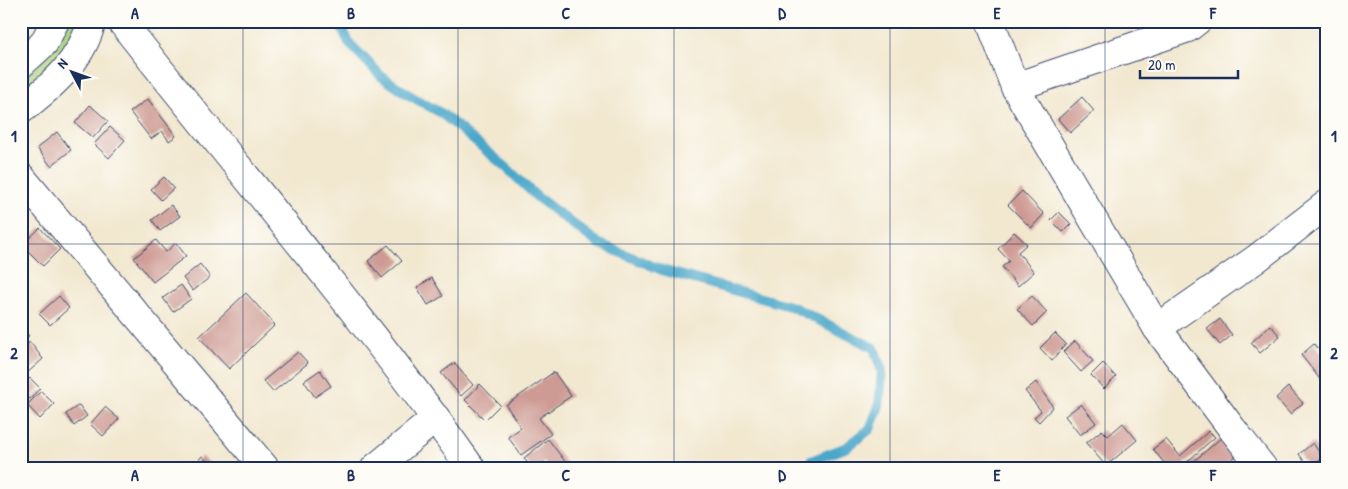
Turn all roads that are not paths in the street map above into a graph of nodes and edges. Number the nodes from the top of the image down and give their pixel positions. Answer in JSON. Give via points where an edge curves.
{"nodes":[{"id":1,"x":55,"y":21,"type":"edge"},
{"id":2,"x":92,"y":21,"type":"edge"},
{"id":3,"x":121,"y":21,"type":"edge"},
{"id":4,"x":990,"y":21,"type":"edge"},
{"id":5,"x":1197,"y":21,"type":"edge"},
{"id":6,"x":21,"y":64,"type":"edge"},
{"id":7,"x":1015,"y":87,"type":"junction"},
{"id":8,"x":21,"y":110,"type":"edge"},
{"id":9,"x":21,"y":177,"type":"edge"},
{"id":10,"x":1327,"y":204,"type":"edge"},
{"id":11,"x":1157,"y":328,"type":"junction"},
{"id":12,"x":436,"y":418,"type":"junction"},
{"id":13,"x":265,"y":468,"type":"edge"},
{"id":14,"x":375,"y":468,"type":"edge"},
{"id":15,"x":471,"y":468,"type":"edge"},
{"id":16,"x":1264,"y":468,"type":"edge"}],
"edges":[{"from":1,"to":6,"type":"street","via":[[44,43]]},
{"from":2,"to":8,"type":"street","via":[[87,39],[73,61],[52,85]]},
{"from":3,"to":12,"type":"street"},
{"from":4,"to":7,"type":"street"},
{"from":5,"to":7,"type":"street","via":[[1188,28]]},
{"from":7,"to":11,"type":"street"},
{"from":9,"to":13,"type":"street"},
{"from":10,"to":11,"type":"street","via":[[1256,259]]},
{"from":11,"to":16,"type":"street"},
{"from":12,"to":14,"type":"street"},
{"from":12,"to":15,"type":"street"}]}
